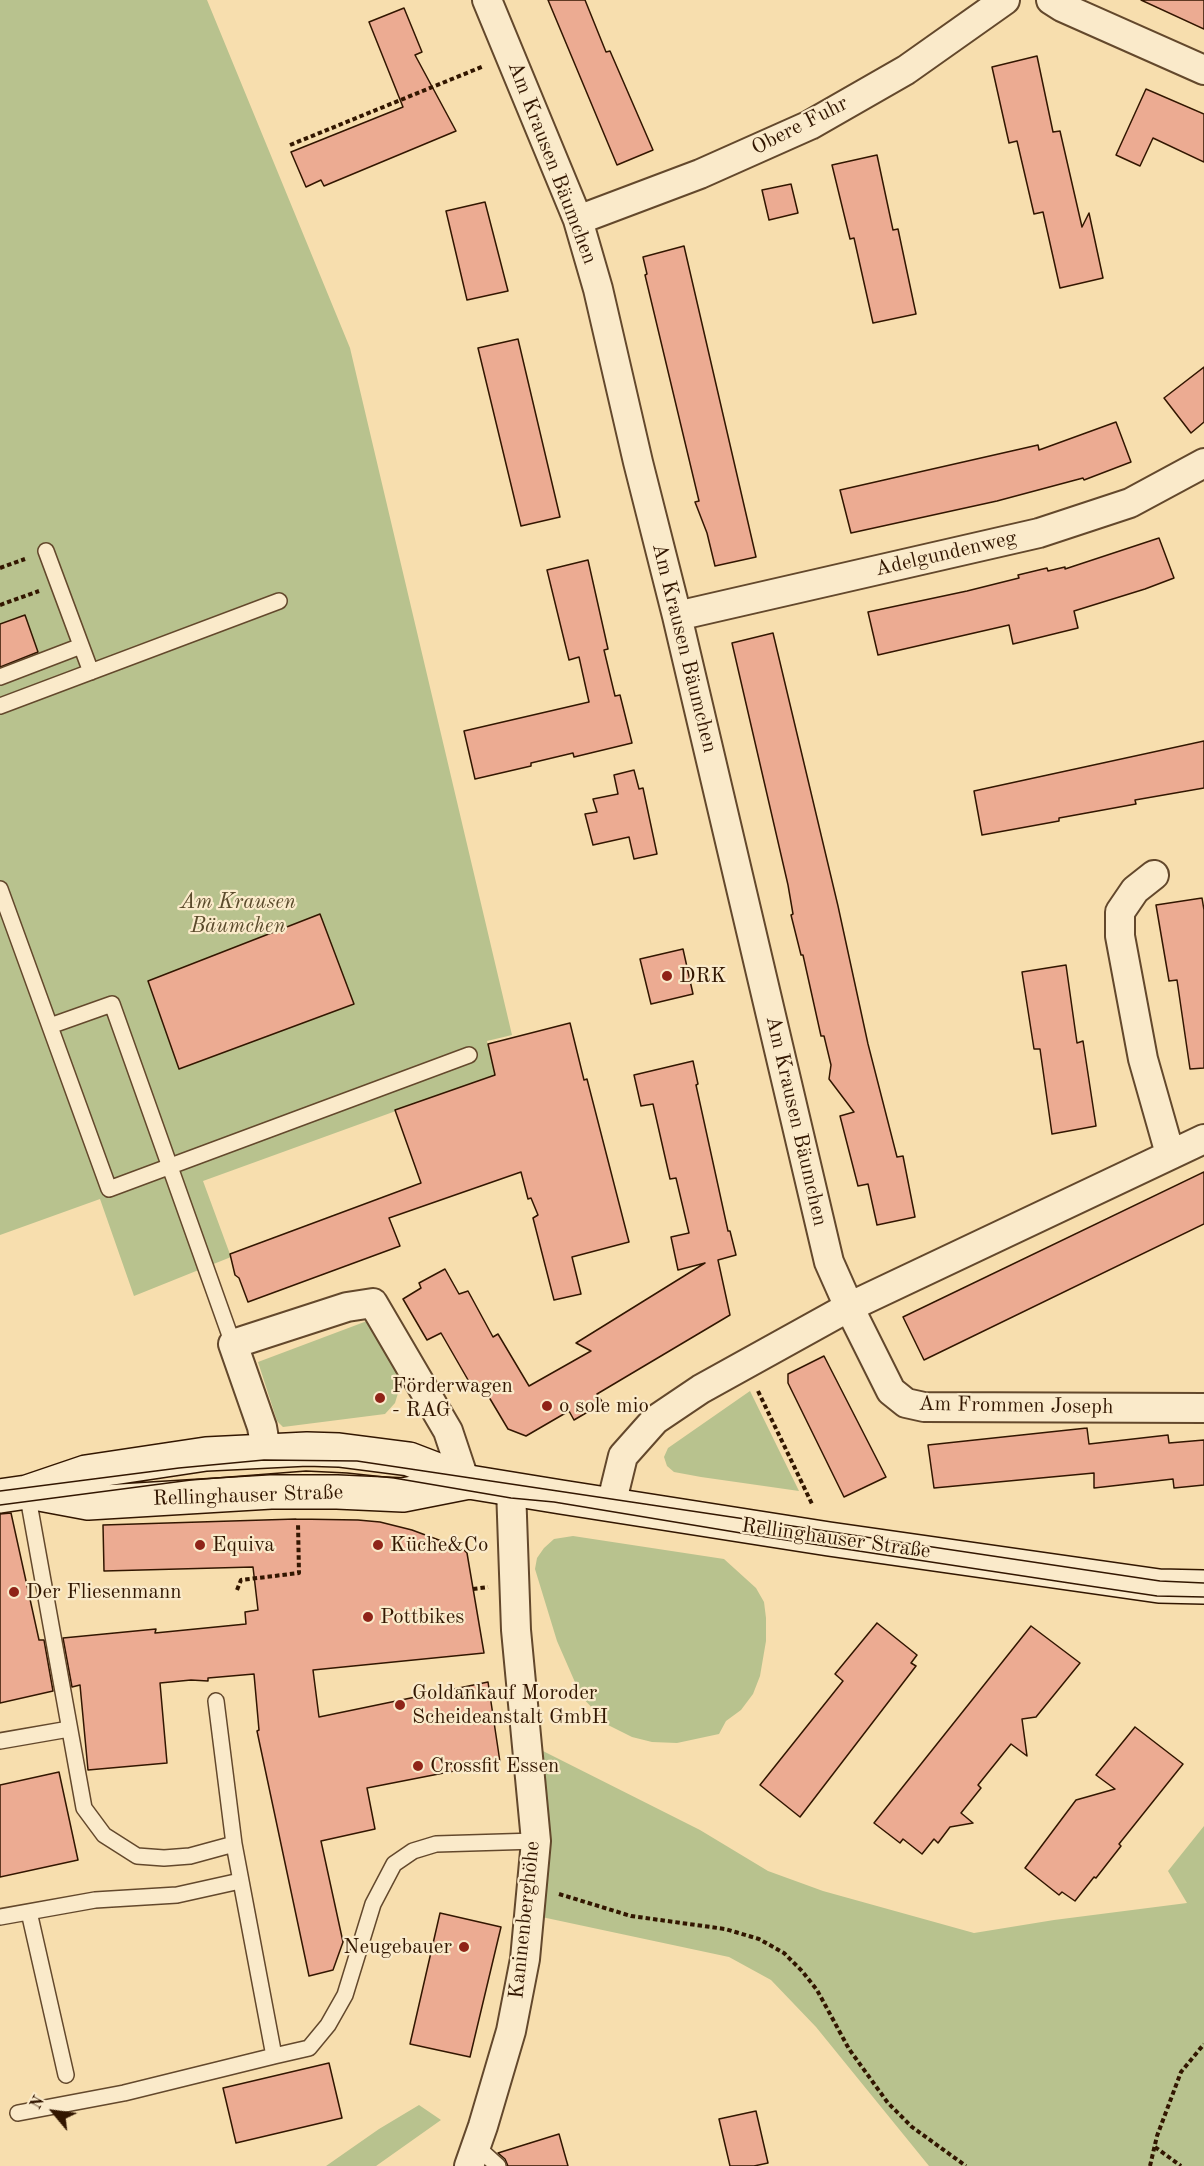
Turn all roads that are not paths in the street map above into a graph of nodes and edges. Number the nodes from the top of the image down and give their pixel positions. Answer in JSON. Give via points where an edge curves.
{"nodes":[{"id":1,"x":487,"y":0,"type":"edge"},
{"id":2,"x":1005,"y":0,"type":"edge"},
{"id":3,"x":1051,"y":0,"type":"edge"},
{"id":4,"x":1204,"y":70,"type":"edge"},
{"id":5,"x":578,"y":220,"type":"junction"},
{"id":6,"x":1204,"y":463,"type":"edge"},
{"id":7,"x":46,"y":551,"type":"dead end"},
{"id":8,"x":279,"y":601,"type":"dead end"},
{"id":9,"x":677,"y":616,"type":"junction"},
{"id":10,"x":81,"y":646,"type":"junction"},
{"id":11,"x":92,"y":672,"type":"junction"},
{"id":12,"x":0,"y":677,"type":"edge"},
{"id":13,"x":0,"y":706,"type":"edge"},
{"id":14,"x":1154,"y":875,"type":"dead end"},
{"id":15,"x":0,"y":889,"type":"edge"},
{"id":16,"x":50,"y":1026,"type":"junction"},
{"id":17,"x":470,"y":1055,"type":"dead end"},
{"id":18,"x":1204,"y":1139,"type":"edge"},
{"id":19,"x":1170,"y":1154,"type":"junction"},
{"id":20,"x":169,"y":1166,"type":"junction"},
{"id":21,"x":849,"y":1307,"type":"junction"},
{"id":22,"x":233,"y":1344,"type":"junction"},
{"id":23,"x":1204,"y":1408,"type":"edge"},
{"id":24,"x":266,"y":1450,"type":"junction"},
{"id":25,"x":469,"y":1482,"type":"junction"},
{"id":26,"x":511,"y":1488,"type":"junction"},
{"id":27,"x":14,"y":1494,"type":"edge"},
{"id":28,"x":611,"y":1505,"type":"junction"},
{"id":29,"x":1204,"y":1587,"type":"edge"},
{"id":30,"x":216,"y":1701,"type":"dead end"},
{"id":31,"x":69,"y":1729,"type":"junction"},
{"id":32,"x":0,"y":1742,"type":"edge"},
{"id":33,"x":536,"y":1841,"type":"junction"},
{"id":34,"x":234,"y":1844,"type":"junction"},
{"id":35,"x":240,"y":1881,"type":"junction"},
{"id":36,"x":29,"y":1912,"type":"junction"},
{"id":37,"x":0,"y":1917,"type":"edge"},
{"id":38,"x":274,"y":2056,"type":"junction"},
{"id":39,"x":66,"y":2075,"type":"dead end"},
{"id":40,"x":18,"y":2113,"type":"dead end"},
{"id":41,"x":473,"y":2157,"type":"edge"},
{"id":42,"x":498,"y":2166,"type":"edge"}],
"edges":[{"from":1,"to":5,"type":"street","name":"Am Krausen Bäumchen"},
{"from":2,"to":5,"type":"street","name":"Obere Fuhr","via":[[906,70],[810,124],[700,174]]},
{"from":3,"to":4,"type":"street"},
{"from":5,"to":9,"type":"street","name":"Am Krausen Bäumchen"},
{"from":6,"to":9,"type":"street","name":"Adelgundenweg","via":[[1130,503],[1039,533]]},
{"from":7,"to":10,"type":"lane"},
{"from":8,"to":11,"type":"lane"},
{"from":9,"to":21,"type":"street","name":"Am Krausen Bäumchen","via":[[829,1262]]},
{"from":10,"to":11,"type":"lane"},
{"from":10,"to":12,"type":"lane"},
{"from":11,"to":13,"type":"lane"},
{"from":14,"to":19,"type":"street","via":[[1135,890],[1120,912],[1120,936],[1143,1059]]},
{"from":15,"to":16,"type":"lane"},
{"from":16,"to":20,"type":"lane","via":[[112,1004]]},
{"from":16,"to":20,"type":"lane","via":[[109,1189]]},
{"from":17,"to":20,"type":"lane"},
{"from":18,"to":19,"type":"street"},
{"from":19,"to":21,"type":"street"},
{"from":20,"to":22,"type":"lane"},
{"from":21,"to":23,"type":"street","name":"Am Frommen Joseph","via":[[891,1391],[906,1403],[924,1407]]},
{"from":21,"to":28,"type":"street","via":[[701,1389],[655,1420],[623,1456]]},
{"from":22,"to":24,"type":"street","via":[[262,1427]]},
{"from":22,"to":25,"type":"street","via":[[347,1306],[373,1302],[448,1431]]},
{"from":24,"to":25,"type":"main road","name":"Rellinghauser Straße","via":[[339,1450],[398,1457]]},
{"from":24,"to":27,"type":"main road","name":"Rellinghauser Straße","via":[[206,1454],[86,1472]]},
{"from":25,"to":26,"type":"main road","name":"Rellinghauser Straße"},
{"from":25,"to":27,"type":"main road","name":"Rellinghauser Straße","via":[[404,1495],[271,1492],[88,1503]]},
{"from":26,"to":28,"type":"main road","name":"Rellinghauser Straße"},
{"from":26,"to":33,"type":"street","name":"Kaninenberghöhe","via":[[516,1630]]},
{"from":27,"to":31,"type":"lane"},
{"from":28,"to":29,"type":"main road","name":"Rellinghauser Straße","via":[[1159,1586]]},
{"from":30,"to":34,"type":"lane"},
{"from":31,"to":32,"type":"lane"},
{"from":31,"to":34,"type":"lane","via":[[84,1808],[104,1835],[137,1856],[164,1858],[190,1856]]},
{"from":33,"to":38,"type":"lane","via":[[436,1844],[413,1851],[394,1864],[374,1904],[345,1995],[328,2025],[309,2048]]},
{"from":33,"to":41,"type":"street","name":"Kaninenberghöhe","via":[[525,1959],[511,2031]]},
{"from":34,"to":35,"type":"lane"},
{"from":35,"to":36,"type":"lane","via":[[177,1895],[95,1900]]},
{"from":35,"to":38,"type":"lane"},
{"from":36,"to":37,"type":"lane"},
{"from":36,"to":39,"type":"lane"},
{"from":38,"to":40,"type":"lane"},
{"from":41,"to":42,"type":"lane"}]}
